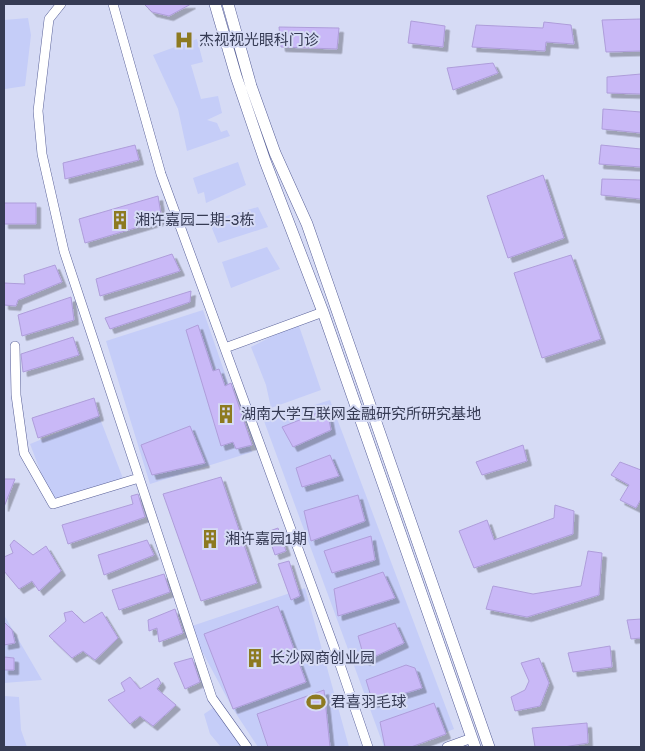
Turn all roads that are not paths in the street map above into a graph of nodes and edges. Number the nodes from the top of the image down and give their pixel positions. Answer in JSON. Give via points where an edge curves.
{"nodes":[{"id":1,"x":61,"y":4,"type":"edge"},
{"id":2,"x":113,"y":4,"type":"edge"},
{"id":3,"x":215,"y":4,"type":"edge"},
{"id":4,"x":228,"y":4,"type":"edge"},
{"id":5,"x":323,"y":312,"type":"junction"},
{"id":6,"x":15,"y":346,"type":"dead end"},
{"id":7,"x":225,"y":348,"type":"junction"},
{"id":8,"x":139,"y":478,"type":"junction"},
{"id":9,"x":473,"y":742,"type":"edge"},
{"id":10,"x":248,"y":747,"type":"edge"},
{"id":11,"x":368,"y":747,"type":"edge"},
{"id":12,"x":447,"y":747,"type":"edge"},
{"id":13,"x":489,"y":747,"type":"edge"}],
"edges":[{"from":1,"to":8,"type":"street","via":[[49,19],[38,111],[42,154],[64,251]]},
{"from":2,"to":7,"type":"street","via":[[161,174]]},
{"from":3,"to":5,"type":"main road","via":[[265,161]]},
{"from":4,"to":13,"type":"main road","via":[[274,153],[307,224]]},
{"from":5,"to":7,"type":"street"},
{"from":5,"to":9,"type":"main road"},
{"from":6,"to":8,"type":"street","via":[[16,395],[24,453],[53,504]]},
{"from":7,"to":11,"type":"street"},
{"from":8,"to":10,"type":"street","via":[[212,698]]},
{"from":9,"to":12,"type":"street"}]}
